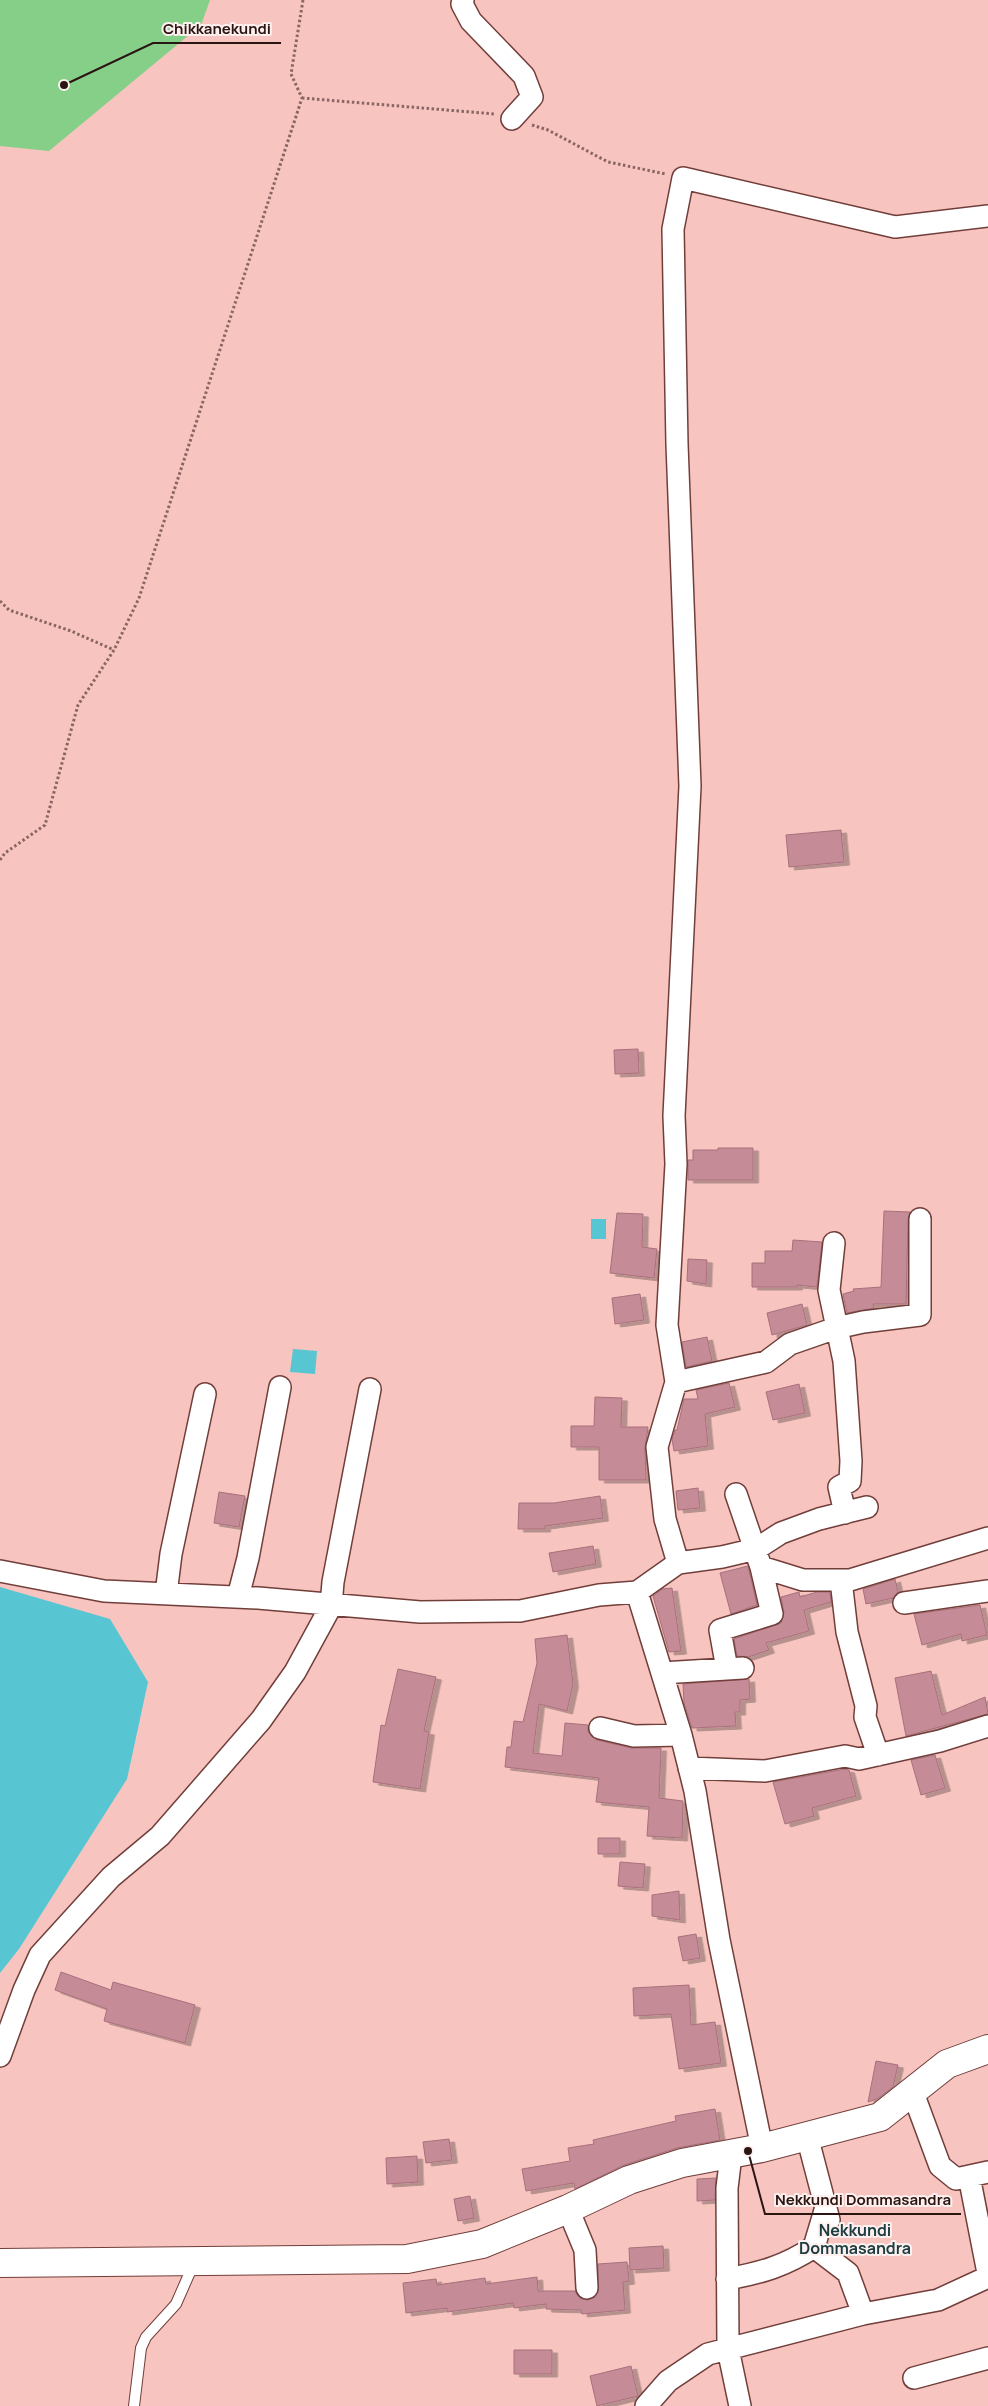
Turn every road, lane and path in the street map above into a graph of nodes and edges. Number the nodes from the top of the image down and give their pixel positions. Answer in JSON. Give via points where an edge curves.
{"nodes":[{"id":1,"x":303,"y":0,"type":"edge"},
{"id":2,"x":463,"y":0,"type":"edge"},
{"id":3,"x":512,"y":119,"type":"dead end"},
{"id":4,"x":988,"y":216,"type":"edge"},
{"id":5,"x":0,"y":601,"type":"edge"},
{"id":6,"x":114,"y":650,"type":"junction"},
{"id":7,"x":0,"y":860,"type":"edge"},
{"id":8,"x":920,"y":1219,"type":"dead end"},
{"id":9,"x":834,"y":1243,"type":"dead end"},
{"id":10,"x":836,"y":1328,"type":"junction"},
{"id":11,"x":676,"y":1382,"type":"junction"},
{"id":12,"x":280,"y":1387,"type":"dead end"},
{"id":13,"x":370,"y":1389,"type":"dead end"},
{"id":14,"x":205,"y":1394,"type":"dead end"},
{"id":15,"x":736,"y":1494,"type":"dead end"},
{"id":16,"x":867,"y":1507,"type":"dead end"},
{"id":17,"x":845,"y":1512,"type":"junction"},
{"id":18,"x":988,"y":1538,"type":"edge"},
{"id":19,"x":758,"y":1558,"type":"junction"},
{"id":20,"x":678,"y":1563,"type":"junction"},
{"id":21,"x":0,"y":1571,"type":"edge"},
{"id":22,"x":841,"y":1580,"type":"junction"},
{"id":23,"x":988,"y":1591,"type":"edge"},
{"id":24,"x":637,"y":1592,"type":"junction"},
{"id":25,"x":166,"y":1594,"type":"junction"},
{"id":26,"x":238,"y":1597,"type":"junction"},
{"id":27,"x":904,"y":1603,"type":"dead end"},
{"id":28,"x":331,"y":1606,"type":"junction"},
{"id":29,"x":662,"y":1673,"type":"junction"},
{"id":30,"x":988,"y":1726,"type":"edge"},
{"id":31,"x":600,"y":1728,"type":"dead end"},
{"id":32,"x":681,"y":1736,"type":"junction"},
{"id":33,"x":878,"y":1755,"type":"junction"},
{"id":34,"x":689,"y":1768,"type":"junction"},
{"id":35,"x":988,"y":2049,"type":"edge"},
{"id":36,"x":0,"y":2056,"type":"edge"},
{"id":37,"x":913,"y":2092,"type":"junction"},
{"id":38,"x":807,"y":2136,"type":"junction"},
{"id":39,"x":762,"y":2148,"type":"junction"},
{"id":40,"x":731,"y":2155,"type":"junction"},
{"id":41,"x":978,"y":2174,"type":"edge"},
{"id":42,"x":826,"y":2207,"type":"junction"},
{"id":43,"x":568,"y":2209,"type":"junction"},
{"id":44,"x":832,"y":2230,"type":"dead end"},
{"id":45,"x":814,"y":2247,"type":"junction"},
{"id":46,"x":194,"y":2262,"type":"junction"},
{"id":47,"x":0,"y":2263,"type":"edge"},
{"id":48,"x":988,"y":2273,"type":"edge"},
{"id":49,"x":988,"y":2277,"type":"edge"},
{"id":50,"x":727,"y":2279,"type":"junction"},
{"id":51,"x":587,"y":2288,"type":"dead end"},
{"id":52,"x":863,"y":2314,"type":"junction"},
{"id":53,"x":728,"y":2349,"type":"junction"},
{"id":54,"x":988,"y":2358,"type":"edge"},
{"id":55,"x":914,"y":2378,"type":"dead end"},
{"id":56,"x":134,"y":2406,"type":"edge"},
{"id":57,"x":646,"y":2406,"type":"edge"},
{"id":58,"x":740,"y":2406,"type":"edge"}],
"edges":[{"from":1,"to":6,"type":"path","via":[[291,74],[302,98],[139,598]]},
{"from":2,"to":3,"type":"street","via":[[471,21],[524,76],[532,97]]},
{"from":4,"to":11,"type":"street","via":[[895,227],[683,178],[673,229],[690,786],[667,1325]]},
{"from":5,"to":6,"type":"path","via":[[8,610],[71,631]]},
{"from":6,"to":7,"type":"path","via":[[78,705],[46,825],[5,853]]},
{"from":8,"to":10,"type":"street","via":[[920,1315]]},
{"from":9,"to":10,"type":"street","via":[[829,1290]]},
{"from":10,"to":11,"type":"street","via":[[790,1344],[766,1362]]},
{"from":10,"to":17,"type":"street","via":[[844,1361],[851,1461],[850,1481],[839,1487]]},
{"from":11,"to":20,"type":"street","via":[[657,1447],[665,1518]]},
{"from":12,"to":26,"type":"street"},
{"from":13,"to":28,"type":"street"},
{"from":14,"to":25,"type":"street","via":[[170,1554]]},
{"from":15,"to":19,"type":"street"},
{"from":16,"to":17,"type":"street"},
{"from":17,"to":19,"type":"street","via":[[819,1518],[782,1533]]},
{"from":18,"to":22,"type":"street"},
{"from":19,"to":20,"type":"street","via":[[722,1557]]},
{"from":19,"to":22,"type":"street","via":[[803,1580]]},
{"from":19,"to":29,"type":"street","via":[[772,1614],[720,1630],[735,1669]]},
{"from":20,"to":24,"type":"street"},
{"from":21,"to":25,"type":"street","via":[[104,1590]]},
{"from":22,"to":33,"type":"street","via":[[847,1632],[866,1706],[865,1717]]},
{"from":23,"to":27,"type":"street"},
{"from":24,"to":28,"type":"street","via":[[599,1594],[520,1611],[420,1612]]},
{"from":24,"to":29,"type":"street"},
{"from":25,"to":26,"type":"street"},
{"from":26,"to":28,"type":"street"},
{"from":28,"to":36,"type":"street","via":[[295,1672],[261,1720],[160,1836],[111,1877],[40,1955]]},
{"from":29,"to":32,"type":"street"},
{"from":30,"to":33,"type":"street"},
{"from":31,"to":32,"type":"street","via":[[634,1736]]},
{"from":32,"to":34,"type":"street"},
{"from":33,"to":34,"type":"street","via":[[859,1759],[845,1756],[765,1771]]},
{"from":34,"to":39,"type":"street","via":[[719,1940]]},
{"from":35,"to":37,"type":"main road","via":[[947,2064]]},
{"from":37,"to":38,"type":"main road","via":[[880,2116]]},
{"from":37,"to":41,"type":"street","via":[[940,2166],[956,2179]]},
{"from":38,"to":39,"type":"main road"},
{"from":38,"to":42,"type":"street"},
{"from":39,"to":40,"type":"main road"},
{"from":40,"to":43,"type":"main road","via":[[682,2163],[629,2180]]},
{"from":40,"to":50,"type":"street","via":[[727,2188]]},
{"from":41,"to":48,"type":"street"},
{"from":42,"to":44,"type":"street"},
{"from":42,"to":45,"type":"street"},
{"from":43,"to":46,"type":"main road","via":[[482,2244],[407,2259]]},
{"from":43,"to":51,"type":"street","via":[[585,2250]]},
{"from":45,"to":50,"type":"street","via":[[791,2262],[758,2274]]},
{"from":45,"to":52,"type":"street","via":[[848,2273]]},
{"from":46,"to":47,"type":"main road"},
{"from":46,"to":56,"type":"lane","via":[[176,2304],[146,2337],[141,2348]]},
{"from":49,"to":52,"type":"street","via":[[938,2300]]},
{"from":50,"to":53,"type":"street"},
{"from":52,"to":53,"type":"street"},
{"from":53,"to":57,"type":"street","via":[[708,2354],[668,2381]]},
{"from":53,"to":58,"type":"street"},
{"from":54,"to":55,"type":"street"}]}
